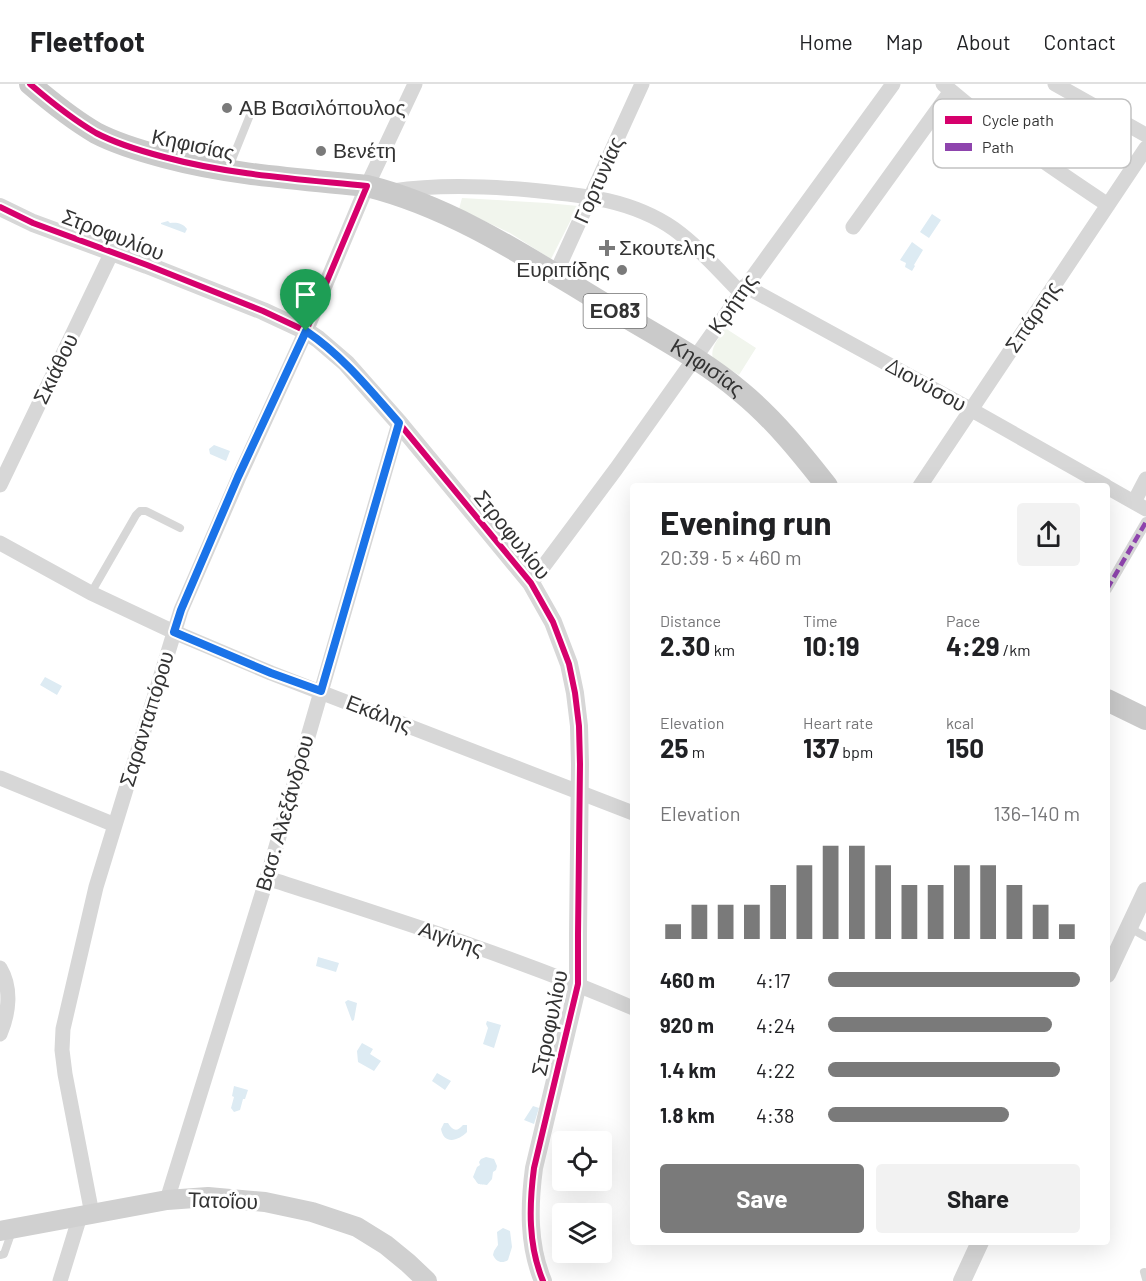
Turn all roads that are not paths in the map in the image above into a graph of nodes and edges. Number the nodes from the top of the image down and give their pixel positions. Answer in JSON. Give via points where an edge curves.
{"nodes":[{"id":1,"x":30,"y":84,"type":"edge"},
{"id":2,"x":415,"y":84,"type":"edge"},
{"id":3,"x":642,"y":84,"type":"edge"},
{"id":4,"x":893,"y":84,"type":"edge"},
{"id":5,"x":1055,"y":84,"type":"edge"},
{"id":6,"x":947,"y":88,"type":"edge"},
{"id":7,"x":960,"y":99,"type":"edge"},
{"id":8,"x":1082,"y":99,"type":"edge"},
{"id":9,"x":933,"y":109,"type":"edge"},
{"id":10,"x":250,"y":115,"type":"dead end"},
{"id":11,"x":1131,"y":127,"type":"edge"},
{"id":12,"x":1146,"y":135,"type":"edge"},
{"id":13,"x":1146,"y":148,"type":"edge"},
{"id":14,"x":1054,"y":168,"type":"edge"},
{"id":15,"x":227,"y":171,"type":"junction"},
{"id":16,"x":377,"y":189,"type":"junction"},
{"id":17,"x":592,"y":196,"type":"junction"},
{"id":18,"x":1108,"y":205,"type":"junction"},
{"id":19,"x":0,"y":207,"type":"edge"},
{"id":20,"x":853,"y":227,"type":"dead end"},
{"id":21,"x":112,"y":252,"type":"junction"},
{"id":22,"x":555,"y":275,"type":"junction"},
{"id":23,"x":743,"y":289,"type":"junction"},
{"id":24,"x":306,"y":331,"type":"junction"},
{"id":25,"x":695,"y":358,"type":"junction"},
{"id":26,"x":970,"y":410,"type":"junction"},
{"id":27,"x":399,"y":423,"type":"junction"},
{"id":28,"x":1146,"y":479,"type":"edge"},
{"id":29,"x":825,"y":483,"type":"edge"},
{"id":30,"x":922,"y":483,"type":"edge"},
{"id":31,"x":1101,"y":483,"type":"edge"},
{"id":32,"x":0,"y":485,"type":"edge"},
{"id":33,"x":1110,"y":488,"type":"edge"},
{"id":34,"x":1140,"y":505,"type":"edge"},
{"id":35,"x":1146,"y":522,"type":"edge"},
{"id":36,"x":180,"y":528,"type":"dead end"},
{"id":37,"x":0,"y":543,"type":"edge"},
{"id":38,"x":531,"y":583,"type":"junction"},
{"id":39,"x":1110,"y":584,"type":"edge"},
{"id":40,"x":92,"y":593,"type":"junction"},
{"id":41,"x":174,"y":632,"type":"junction"},
{"id":42,"x":321,"y":691,"type":"junction"},
{"id":43,"x":1110,"y":701,"type":"edge"},
{"id":44,"x":1146,"y":719,"type":"edge"},
{"id":45,"x":0,"y":778,"type":"edge"},
{"id":46,"x":579,"y":792,"type":"junction"},
{"id":47,"x":630,"y":812,"type":"edge"},
{"id":48,"x":115,"y":825,"type":"junction"},
{"id":49,"x":267,"y":878,"type":"junction"},
{"id":50,"x":1146,"y":891,"type":"edge"},
{"id":51,"x":1129,"y":927,"type":"junction"},
{"id":52,"x":1146,"y":937,"type":"edge"},
{"id":53,"x":0,"y":968,"type":"edge"},
{"id":54,"x":1110,"y":968,"type":"edge"},
{"id":55,"x":578,"y":984,"type":"junction"},
{"id":56,"x":630,"y":1007,"type":"edge"},
{"id":57,"x":0,"y":1034,"type":"edge"},
{"id":58,"x":167,"y":1200,"type":"junction"},
{"id":59,"x":86,"y":1215,"type":"junction"},
{"id":60,"x":6,"y":1229,"type":"edge"},
{"id":61,"x":979,"y":1245,"type":"edge"},
{"id":62,"x":0,"y":1255,"type":"edge"},
{"id":63,"x":60,"y":1281,"type":"edge"},
{"id":64,"x":427,"y":1281,"type":"edge"},
{"id":65,"x":543,"y":1281,"type":"edge"},
{"id":66,"x":962,"y":1281,"type":"edge"}],
"edges":[{"from":1,"to":15,"type":"main road","name":"Κηφισίας","number":"ΕΟ83","via":[[63,112],[111,140]]},
{"from":2,"to":16,"type":"street","name":"Σαρανταπόρου"},
{"from":3,"to":17,"type":"street","name":"Γορτυνίας"},
{"from":4,"to":23,"type":"street","name":"Κρήτης"},
{"from":5,"to":8,"type":"street"},
{"from":6,"to":7,"type":"street"},
{"from":9,"to":20,"type":"street"},
{"from":10,"to":15,"type":"lane"},
{"from":11,"to":12,"type":"street"},
{"from":13,"to":18,"type":"street","name":"Σπάρτης"},
{"from":14,"to":18,"type":"street"},
{"from":15,"to":16,"type":"main road","name":"Κηφισίας","number":"ΕΟ83"},
{"from":16,"to":17,"type":"street","name":"Διονύσου","via":[[500,187]]},
{"from":16,"to":22,"type":"main road","name":"Κηφισίας","number":"ΕΟ83","via":[[434,208]]},
{"from":16,"to":24,"type":"street","name":"Σαρανταπόρου"},
{"from":17,"to":22,"type":"street","name":"Γορτυνίας"},
{"from":17,"to":23,"type":"street","name":"Διονύσου","via":[[635,208],[675,230]]},
{"from":18,"to":26,"type":"street","name":"Σπάρτης"},
{"from":19,"to":21,"type":"street","name":"Στροφυλίου"},
{"from":21,"to":24,"type":"street","name":"Στροφυλίου"},
{"from":21,"to":32,"type":"street","name":"Σκιάθου"},
{"from":22,"to":25,"type":"main road","name":"Κηφισίας","number":"ΕΟ83"},
{"from":23,"to":25,"type":"street","name":"Κρήτης"},
{"from":23,"to":26,"type":"street","name":"Διονύσου"},
{"from":24,"to":27,"type":"street","name":"Στροφυλίου","via":[[346,363]]},
{"from":24,"to":41,"type":"street","name":"Σαρανταπόρου","via":[[238,477]]},
{"from":25,"to":29,"type":"main road","name":"Κηφισίας","number":"ΕΟ83","via":[[759,408]]},
{"from":25,"to":38,"type":"street","name":"Κρήτης"},
{"from":26,"to":30,"type":"street","name":"Σπάρτης"},
{"from":26,"to":31,"type":"street","name":"Διονύσου"},
{"from":27,"to":38,"type":"street","name":"Στροφυλίου"},
{"from":27,"to":42,"type":"street","name":"Βασ. Αλεξάνδρου"},
{"from":28,"to":34,"type":"street"},
{"from":33,"to":34,"type":"street","name":"Διονύσου"},
{"from":35,"to":39,"type":"street"},
{"from":36,"to":40,"type":"lane","via":[[146,511],[140,512]]},
{"from":37,"to":40,"type":"street","name":"Εκάλης"},
{"from":38,"to":46,"type":"street","name":"Στροφυλίου","via":[[554,622],[569,664],[579,726]]},
{"from":40,"to":41,"type":"street","name":"Εκάλης"},
{"from":41,"to":42,"type":"street","name":"Εκάλης"},
{"from":41,"to":48,"type":"street","name":"Σαρανταπόρου"},
{"from":42,"to":46,"type":"street","name":"Εκάλης"},
{"from":42,"to":49,"type":"street","name":"Βασ. Αλεξάνδρου"},
{"from":43,"to":44,"type":"main road"},
{"from":45,"to":48,"type":"street"},
{"from":46,"to":47,"type":"street","name":"Εκάλης"},
{"from":46,"to":55,"type":"street","name":"Στροφυλίου"},
{"from":48,"to":59,"type":"street","name":"Σαρανταπόρου","via":[[96,886],[63,1029],[62,1050]]},
{"from":49,"to":55,"type":"street","name":"Αιγίνης","via":[[474,945]]},
{"from":49,"to":58,"type":"street","name":"Βασ. Αλεξάνδρου"},
{"from":50,"to":51,"type":"street"},
{"from":51,"to":52,"type":"lane"},
{"from":51,"to":54,"type":"street"},
{"from":53,"to":57,"type":"street","via":[[8,983],[9,996]]},
{"from":55,"to":56,"type":"street","name":"Αιγίνης"},
{"from":55,"to":65,"type":"street","name":"Στροφυλίου","via":[[534,1168],[530,1219]]},
{"from":58,"to":59,"type":"main road","name":"Τατοΐου"},
{"from":58,"to":64,"type":"main road","name":"Τατοΐου","via":[[208,1197],[265,1202],[327,1216],[357,1227],[386,1245]]},
{"from":59,"to":60,"type":"main road","name":"Τατοΐου"},
{"from":59,"to":63,"type":"street"},
{"from":60,"to":62,"type":"lane","via":[[4,1254]]},
{"from":61,"to":66,"type":"street"}]}
